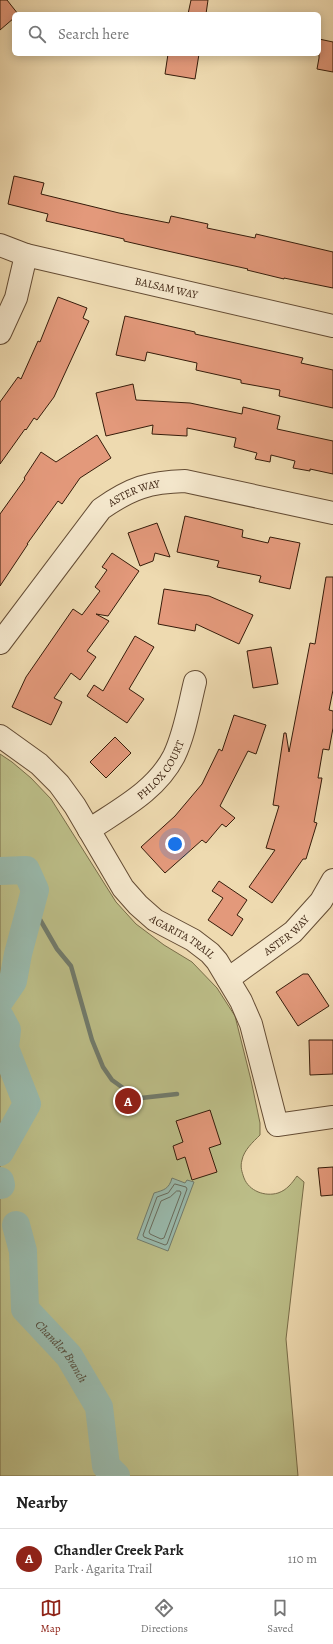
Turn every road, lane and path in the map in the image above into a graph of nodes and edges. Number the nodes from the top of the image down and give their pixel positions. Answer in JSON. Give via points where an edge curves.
{"nodes":[{"id":1,"x":0,"y":245,"type":"edge"},
{"id":2,"x":26,"y":254,"type":"junction"},
{"id":3,"x":333,"y":326,"type":"edge"},
{"id":4,"x":0,"y":332,"type":"edge"},
{"id":5,"x":333,"y":513,"type":"edge"},
{"id":6,"x":0,"y":643,"type":"edge"},
{"id":7,"x":195,"y":682,"type":"dead end"},
{"id":8,"x":0,"y":736,"type":"edge"},
{"id":9,"x":89,"y":830,"type":"junction"},
{"id":10,"x":333,"y":880,"type":"edge"},
{"id":11,"x":228,"y":979,"type":"junction"},
{"id":12,"x":333,"y":1117,"type":"edge"}],
"edges":[{"from":1,"to":2,"type":"street","name":"BALSAM WAY"},
{"from":2,"to":3,"type":"street","name":"BALSAM WAY"},
{"from":2,"to":4,"type":"street","via":[[16,298]]},
{"from":5,"to":6,"type":"street","name":"ASTER WAY","via":[[185,481],[162,482],[140,487],[101,509]]},
{"from":7,"to":9,"type":"street","name":"PHLOX COURT","via":[[174,756],[163,773],[141,795]]},
{"from":8,"to":9,"type":"street","name":"AGARITA TRAIL","via":[[39,764],[59,784]]},
{"from":9,"to":11,"type":"street","name":"AGARITA TRAIL","via":[[123,888],[138,905],[155,920],[193,940],[210,953]]},
{"from":10,"to":11,"type":"street","name":"ASTER WAY","via":[[321,901],[293,932]]},
{"from":11,"to":12,"type":"street","name":"AGARITA TRAIL","via":[[251,1024],[277,1125]]}]}
